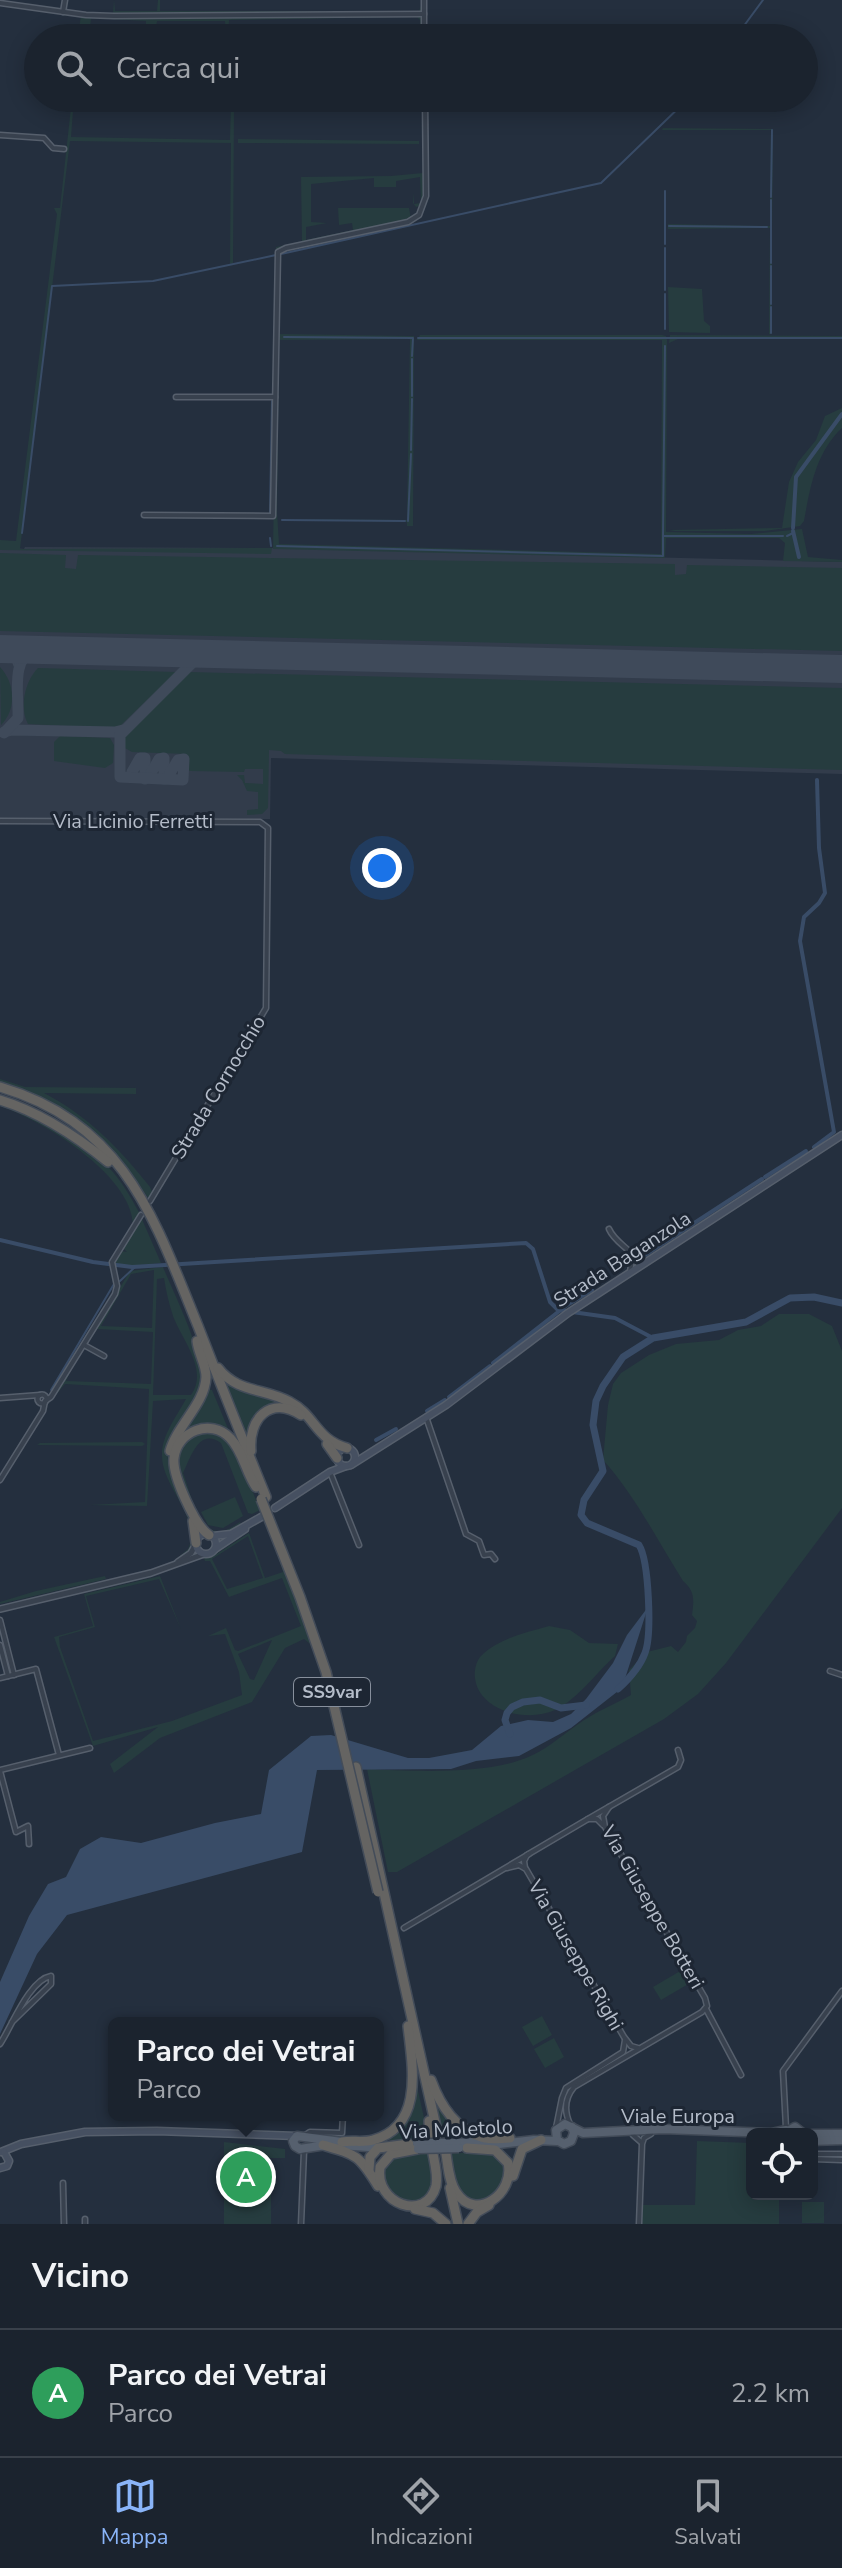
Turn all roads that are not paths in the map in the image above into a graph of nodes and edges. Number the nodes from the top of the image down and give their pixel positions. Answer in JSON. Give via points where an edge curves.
{"nodes":[{"id":1,"x":65,"y":0,"type":"edge"},
{"id":2,"x":424,"y":0,"type":"edge"},
{"id":3,"x":0,"y":3,"type":"edge"},
{"id":4,"x":63,"y":12,"type":"junction"},
{"id":5,"x":424,"y":14,"type":"junction"},
{"id":6,"x":424,"y":24,"type":"edge"},
{"id":7,"x":425,"y":112,"type":"edge"},
{"id":8,"x":0,"y":135,"type":"edge"},
{"id":9,"x":64,"y":149,"type":"dead end"},
{"id":10,"x":176,"y":397,"type":"dead end"},
{"id":11,"x":275,"y":397,"type":"junction"},
{"id":12,"x":144,"y":515,"type":"dead end"},
{"id":13,"x":0,"y":821,"type":"edge"},
{"id":14,"x":266,"y":824,"type":"joint"},
{"id":15,"x":1,"y":1091,"type":"edge"},
{"id":16,"x":842,"y":1135,"type":"edge"},
{"id":17,"x":150,"y":1201,"type":"dead end"},
{"id":18,"x":141,"y":1215,"type":"dead end"},
{"id":19,"x":609,"y":1229,"type":"dead end"},
{"id":20,"x":160,"y":1242,"type":"junction"},
{"id":21,"x":634,"y":1258,"type":"junction"},
{"id":22,"x":649,"y":1260,"type":"junction"},
{"id":23,"x":639,"y":1266,"type":"junction"},
{"id":24,"x":630,"y":1272,"type":"junction"},
{"id":25,"x":179,"y":1288,"type":"junction"},
{"id":26,"x":193,"y":1314,"type":"junction"},
{"id":27,"x":197,"y":1341,"type":"junction"},
{"id":28,"x":84,"y":1345,"type":"junction"},
{"id":29,"x":104,"y":1356,"type":"dead end"},
{"id":30,"x":0,"y":1398,"type":"edge"},
{"id":31,"x":41,"y":1399,"type":"junction"},
{"id":32,"x":426,"y":1417,"type":"junction"},
{"id":33,"x":349,"y":1448,"type":"junction"},
{"id":34,"x":372,"y":1450,"type":"junction"},
{"id":35,"x":337,"y":1458,"type":"junction"},
{"id":36,"x":349,"y":1466,"type":"junction"},
{"id":37,"x":330,"y":1472,"type":"junction"},
{"id":38,"x":0,"y":1480,"type":"edge"},
{"id":39,"x":262,"y":1494,"type":"junction"},
{"id":40,"x":275,"y":1508,"type":"dead end"},
{"id":41,"x":263,"y":1516,"type":"dead end"},
{"id":42,"x":247,"y":1527,"type":"junction"},
{"id":43,"x":209,"y":1535,"type":"junction"},
{"id":44,"x":196,"y":1543,"type":"junction"},
{"id":45,"x":359,"y":1545,"type":"dead end"},
{"id":46,"x":215,"y":1549,"type":"junction"},
{"id":47,"x":204,"y":1554,"type":"junction"},
{"id":48,"x":495,"y":1559,"type":"dead end"},
{"id":49,"x":176,"y":1564,"type":"junction"},
{"id":50,"x":0,"y":1609,"type":"edge"},
{"id":51,"x":0,"y":1620,"type":"edge"},
{"id":52,"x":0,"y":1645,"type":"edge"},
{"id":53,"x":830,"y":1671,"type":"dead end"},
{"id":54,"x":11,"y":1675,"type":"junction"},
{"id":55,"x":842,"y":1675,"type":"edge"},
{"id":56,"x":0,"y":1678,"type":"edge"},
{"id":57,"x":90,"y":1748,"type":"dead end"},
{"id":58,"x":678,"y":1750,"type":"dead end"},
{"id":59,"x":59,"y":1755,"type":"junction"},
{"id":60,"x":0,"y":1770,"type":"edge"},
{"id":61,"x":609,"y":1807,"type":"junction"},
{"id":62,"x":588,"y":1819,"type":"junction"},
{"id":63,"x":605,"y":1827,"type":"junction"},
{"id":64,"x":29,"y":1844,"type":"dead end"},
{"id":65,"x":529,"y":1854,"type":"junction"},
{"id":66,"x":507,"y":1868,"type":"junction"},
{"id":67,"x":526,"y":1869,"type":"junction"},
{"id":68,"x":381,"y":1891,"type":"junction"},
{"id":69,"x":404,"y":1928,"type":"dead end"},
{"id":70,"x":842,"y":1991,"type":"edge"},
{"id":71,"x":408,"y":2001,"type":"junction"},
{"id":72,"x":706,"y":2009,"type":"junction"},
{"id":73,"x":12,"y":2022,"type":"junction"},
{"id":74,"x":408,"y":2026,"type":"junction"},
{"id":75,"x":624,"y":2037,"type":"junction"},
{"id":76,"x":0,"y":2044,"type":"edge"},
{"id":77,"x":644,"y":2046,"type":"junction"},
{"id":78,"x":741,"y":2075,"type":"dead end"},
{"id":79,"x":787,"y":2112,"type":"junction"},
{"id":80,"x":343,"y":2121,"type":"edge"},
{"id":81,"x":432,"y":2124,"type":"junction"},
{"id":82,"x":572,"y":2127,"type":"junction"},
{"id":83,"x":556,"y":2128,"type":"junction"},
{"id":84,"x":785,"y":2128,"type":"edge"},
{"id":85,"x":800,"y":2128,"type":"edge"},
{"id":86,"x":746,"y":2132,"type":"edge"},
{"id":87,"x":651,"y":2134,"type":"junction"},
{"id":88,"x":633,"y":2135,"type":"junction"},
{"id":89,"x":818,"y":2135,"type":"edge"},
{"id":90,"x":842,"y":2137,"type":"edge"},
{"id":91,"x":509,"y":2138,"type":"junction"},
{"id":92,"x":746,"y":2138,"type":"edge"},
{"id":93,"x":436,"y":2140,"type":"dead end"},
{"id":94,"x":541,"y":2140,"type":"junction"},
{"id":95,"x":818,"y":2140,"type":"edge"},
{"id":96,"x":301,"y":2142,"type":"junction"},
{"id":97,"x":342,"y":2142,"type":"junction"},
{"id":98,"x":559,"y":2142,"type":"junction"},
{"id":99,"x":570,"y":2142,"type":"junction"},
{"id":100,"x":26,"y":2144,"type":"junction"},
{"id":101,"x":642,"y":2144,"type":"junction"},
{"id":102,"x":323,"y":2145,"type":"junction"},
{"id":103,"x":415,"y":2146,"type":"junction"},
{"id":104,"x":461,"y":2146,"type":"junction"},
{"id":105,"x":378,"y":2148,"type":"junction"},
{"id":106,"x":0,"y":2152,"type":"edge"},
{"id":107,"x":439,"y":2154,"type":"junction"},
{"id":108,"x":818,"y":2156,"type":"edge"},
{"id":109,"x":842,"y":2157,"type":"edge"},
{"id":110,"x":5,"y":2166,"type":"edge"},
{"id":111,"x":371,"y":2174,"type":"junction"},
{"id":112,"x":0,"y":2175,"type":"edge"},
{"id":113,"x":63,"y":2183,"type":"dead end"},
{"id":114,"x":64,"y":2224,"type":"edge"},
{"id":115,"x":301,"y":2224,"type":"edge"},
{"id":116,"x":446,"y":2224,"type":"edge"},
{"id":117,"x":455,"y":2224,"type":"edge"},
{"id":118,"x":468,"y":2224,"type":"edge"},
{"id":119,"x":639,"y":2224,"type":"edge"}],
"edges":[{"from":1,"to":4,"type":"street"},
{"from":2,"to":5,"type":"street"},
{"from":3,"to":4,"type":"street"},
{"from":4,"to":5,"type":"street","via":[[158,17]]},
{"from":5,"to":6,"type":"street"},
{"from":7,"to":11,"type":"street","via":[[426,200],[419,215],[408,222],[286,248],[278,255]]},
{"from":8,"to":9,"type":"street","via":[[44,138],[53,148]]},
{"from":10,"to":11,"type":"street"},
{"from":11,"to":12,"type":"street","via":[[273,516]]},
{"from":13,"to":14,"type":"street","name":"Via Licinio Ferretti"},
{"from":14,"to":17,"type":"street","name":"Strada Cornocchio","via":[[266,1008]]},
{"from":15,"to":20,"type":"highway","number":"SS9var","via":[[108,1162]]},
{"from":15,"to":20,"type":"highway","number":"SS9var","via":[[58,1112],[100,1144],[134,1184]]},
{"from":16,"to":22,"type":"main road","name":"Strada Baganzola"},
{"from":18,"to":28,"type":"street","via":[[112,1265],[115,1294]]},
{"from":19,"to":21,"type":"street"},
{"from":20,"to":25,"type":"highway","number":"SS9var"},
{"from":21,"to":22,"type":"street"},
{"from":21,"to":23,"type":"street"},
{"from":21,"to":24,"type":"street"},
{"from":22,"to":23,"type":"main road","name":"Strada Baganzola"},
{"from":23,"to":24,"type":"main road","name":"Strada Baganzola"},
{"from":24,"to":32,"type":"main road","name":"Strada Baganzola"},
{"from":25,"to":26,"type":"highway","number":"SS9var"},
{"from":25,"to":27,"type":"highway","number":"SS9var"},
{"from":26,"to":33,"type":"highway","via":[[227,1378],[291,1402],[323,1437]]},
{"from":26,"to":39,"type":"highway","number":"SS9var"},
{"from":27,"to":39,"type":"highway","number":"SS9var"},
{"from":27,"to":44,"type":"highway","via":[[205,1383],[170,1452]]},
{"from":28,"to":29,"type":"street"},
{"from":28,"to":31,"type":"street","via":[[53,1393]]},
{"from":30,"to":31,"type":"street"},
{"from":31,"to":38,"type":"street","via":[[40,1413]]},
{"from":32,"to":34,"type":"main road","name":"Strada Baganzola"},
{"from":32,"to":48,"type":"street","via":[[466,1534],[479,1541],[484,1555]]},
{"from":33,"to":34,"type":"main road"},
{"from":33,"to":35,"type":"main road","via":[[340,1450]]},
{"from":33,"to":36,"type":"main road","via":[[355,1456]]},
{"from":34,"to":36,"type":"main road","name":"Strada Baganzola"},
{"from":35,"to":36,"type":"main road"},
{"from":35,"to":37,"type":"main road"},
{"from":35,"to":39,"type":"highway","via":[[298,1414],[286,1408],[269,1410],[256,1421],[251,1438]]},
{"from":36,"to":37,"type":"main road","name":"Strada Baganzola"},
{"from":37,"to":40,"type":"main road","name":"Strada Baganzola"},
{"from":37,"to":45,"type":"street"},
{"from":39,"to":43,"type":"highway","via":[[226,1434],[203,1428],[191,1432],[174,1458],[176,1474],[199,1526]]},
{"from":39,"to":68,"type":"highway","number":"SS9var","bridge":true,"via":[[332,1671]]},
{"from":41,"to":42,"type":"main road"},
{"from":42,"to":43,"type":"main road","via":[[226,1536]]},
{"from":42,"to":46,"type":"main road"},
{"from":43,"to":44,"type":"main road"},
{"from":43,"to":46,"type":"main road"},
{"from":44,"to":47,"type":"main road"},
{"from":44,"to":49,"type":"street"},
{"from":46,"to":47,"type":"main road"},
{"from":47,"to":49,"type":"street"},
{"from":49,"to":50,"type":"street"},
{"from":51,"to":54,"type":"street"},
{"from":52,"to":54,"type":"street"},
{"from":53,"to":55,"type":"street"},
{"from":54,"to":56,"type":"street"},
{"from":54,"to":59,"type":"street","via":[[36,1669]]},
{"from":57,"to":59,"type":"street"},
{"from":58,"to":61,"type":"street","via":[[678,1767]]},
{"from":59,"to":60,"type":"street"},
{"from":60,"to":64,"type":"street","via":[[16,1832],[28,1826]]},
{"from":61,"to":62,"type":"street"},
{"from":61,"to":63,"type":"street","name":"Via Giuseppe Botteri","via":[[603,1816]]},
{"from":62,"to":63,"type":"street"},
{"from":62,"to":65,"type":"street"},
{"from":63,"to":72,"type":"street","name":"Via Giuseppe Botteri","via":[[706,1999]]},
{"from":65,"to":66,"type":"street"},
{"from":65,"to":67,"type":"street"},
{"from":66,"to":67,"type":"street","name":"Via Giuseppe Righi"},
{"from":66,"to":69,"type":"street"},
{"from":67,"to":75,"type":"street","name":"Via Giuseppe Righi"},
{"from":68,"to":71,"type":"highway"},
{"from":68,"to":74,"type":"highway"},
{"from":70,"to":79,"type":"street","via":[[784,2068]]},
{"from":71,"to":81,"type":"highway"},
{"from":71,"to":91,"type":"highway","via":[[430,2079],[448,2113],[475,2135]]},
{"from":72,"to":77,"type":"street","name":"Via Giuseppe Botteri"},
{"from":72,"to":78,"type":"street","name":"Via Giuseppe Botteri"},
{"from":73,"to":73,"type":"street","via":[[51,1984],[51,1976],[32,1991]]},
{"from":73,"to":76,"type":"street"},
{"from":74,"to":81,"type":"highway"},
{"from":74,"to":97,"type":"highway","via":[[414,2081],[405,2112],[375,2139]]},
{"from":75,"to":77,"type":"street","name":"Via Giuseppe Righi","via":[[632,2047]]},
{"from":75,"to":83,"type":"street","via":[[623,2052],[566,2088]]},
{"from":77,"to":82,"type":"street","name":"Via Giuseppe Botteri","via":[[574,2087],[565,2107]]},
{"from":79,"to":84,"type":"street"},
{"from":79,"to":85,"type":"street"},
{"from":80,"to":96,"type":"street","via":[[342,2133],[310,2132]]},
{"from":81,"to":93,"type":"highway"},
{"from":82,"to":83,"type":"main road","name":"Via Moletolo"},
{"from":82,"to":86,"type":"main road","name":"Viale Europa","via":[[583,2133]]},
{"from":82,"to":99,"type":"main road"},
{"from":83,"to":91,"type":"main road","name":"Via Moletolo"},
{"from":83,"to":98,"type":"main road"},
{"from":87,"to":88,"type":"main road","name":"Viale Europa"},
{"from":87,"to":92,"type":"main road","name":"Viale Europa"},
{"from":87,"to":101,"type":"street"},
{"from":88,"to":99,"type":"main road","name":"Viale Europa"},
{"from":88,"to":101,"type":"street"},
{"from":89,"to":90,"type":"main road"},
{"from":90,"to":95,"type":"main road"},
{"from":91,"to":104,"type":"main road","name":"Via Moletolo"},
{"from":94,"to":98,"type":"main road","name":"Via Moletolo"},
{"from":94,"to":104,"type":"main road","name":"Via Moletolo"},
{"from":94,"to":118,"type":"highway","via":[[524,2147],[503,2195]]},
{"from":96,"to":97,"type":"main road","name":"Via Moletolo"},
{"from":96,"to":100,"type":"main road","name":"Via Moletolo","via":[[111,2131]]},
{"from":96,"to":102,"type":"main road","name":"Via Moletolo"},
{"from":96,"to":115,"type":"street"},
{"from":97,"to":103,"type":"main road","name":"Via Moletolo"},
{"from":98,"to":99,"type":"main road","name":"Via Moletolo"},
{"from":100,"to":106,"type":"main road"},
{"from":100,"to":110,"type":"main road"},
{"from":101,"to":119,"type":"street"},
{"from":102,"to":105,"type":"main road","name":"Via Moletolo"},
{"from":102,"to":111,"type":"highway","via":[[354,2155]]},
{"from":103,"to":104,"type":"main road","name":"Via Moletolo","bridge":true},
{"from":103,"to":105,"type":"highway"},
{"from":103,"to":107,"type":"highway","via":[[390,2155],[380,2167],[383,2189],[400,2205],[420,2204],[433,2194]]},
{"from":104,"to":107,"type":"highway","via":[[495,2150],[508,2163],[509,2174],[497,2198],[472,2204],[457,2194]]},
{"from":105,"to":111,"type":"highway","via":[[369,2161]]},
{"from":106,"to":110,"type":"main road","via":[[8,2155]]},
{"from":107,"to":117,"type":"highway"},
{"from":108,"to":109,"type":"street"},
{"from":110,"to":112,"type":"street"},
{"from":111,"to":116,"type":"highway","via":[[393,2204],[430,2211]]},
{"from":113,"to":114,"type":"street"}]}
